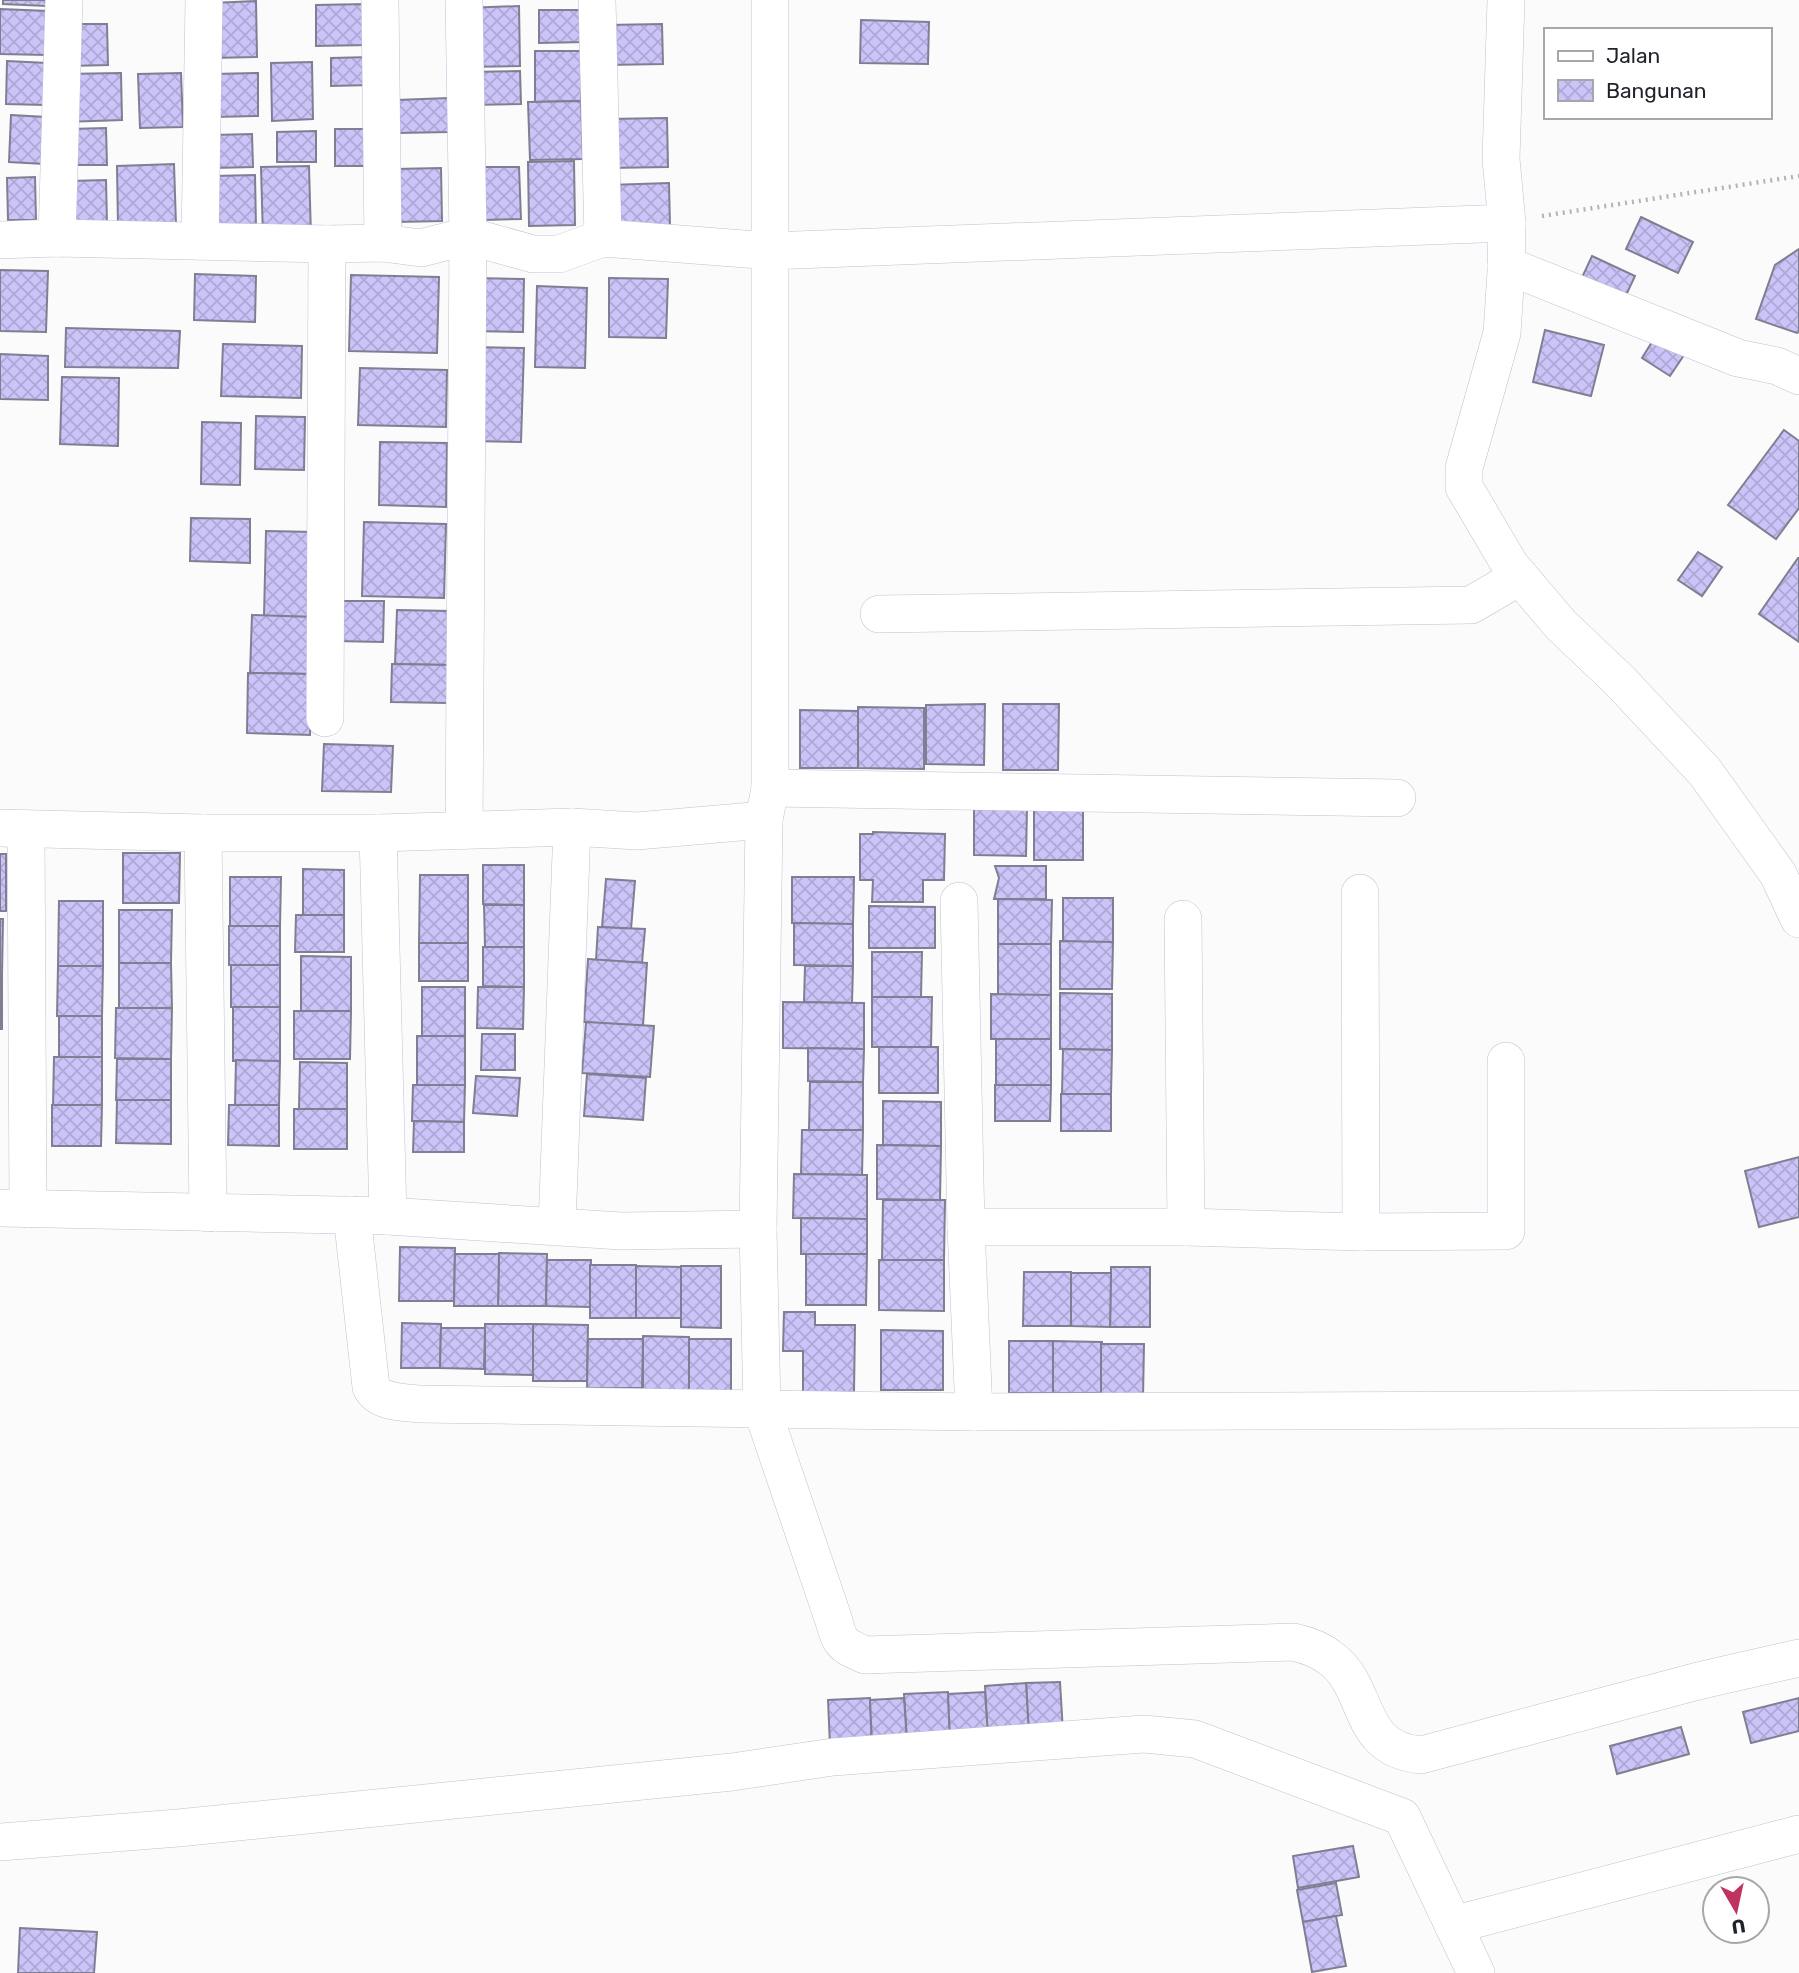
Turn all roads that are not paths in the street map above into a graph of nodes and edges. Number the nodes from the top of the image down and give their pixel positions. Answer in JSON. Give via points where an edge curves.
{"nodes":[{"id":1,"x":64,"y":0,"type":"edge"},
{"id":2,"x":204,"y":0,"type":"edge"},
{"id":3,"x":380,"y":0,"type":"edge"},
{"id":4,"x":464,"y":0,"type":"edge"},
{"id":5,"x":597,"y":0,"type":"edge"},
{"id":6,"x":770,"y":0,"type":"edge"},
{"id":7,"x":1506,"y":0,"type":"edge"},
{"id":8,"x":1507,"y":223,"type":"junction"},
{"id":9,"x":468,"y":236,"type":"junction"},
{"id":10,"x":57,"y":238,"type":"junction"},
{"id":11,"x":603,"y":238,"type":"junction"},
{"id":12,"x":0,"y":240,"type":"edge"},
{"id":13,"x":200,"y":241,"type":"junction"},
{"id":14,"x":383,"y":243,"type":"junction"},
{"id":15,"x":327,"y":244,"type":"junction"},
{"id":16,"x":770,"y":251,"type":"junction"},
{"id":17,"x":1506,"y":265,"type":"junction"},
{"id":18,"x":1799,"y":376,"type":"edge"},
{"id":19,"x":1519,"y":577,"type":"junction"},
{"id":20,"x":879,"y":614,"type":"dead end"},
{"id":21,"x":326,"y":718,"type":"dead end"},
{"id":22,"x":1397,"y":798,"type":"dead end"},
{"id":23,"x":767,"y":804,"type":"junction"},
{"id":24,"x":572,"y":827,"type":"junction"},
{"id":25,"x":13,"y":828,"type":"edge"},
{"id":26,"x":464,"y":831,"type":"junction"},
{"id":27,"x":203,"y":833,"type":"junction"},
{"id":28,"x":378,"y":833,"type":"junction"},
{"id":29,"x":1360,"y":893,"type":"dead end"},
{"id":30,"x":959,"y":901,"type":"dead end"},
{"id":31,"x":1183,"y":919,"type":"dead end"},
{"id":32,"x":1799,"y":919,"type":"edge"},
{"id":33,"x":1506,"y":1061,"type":"dead end"},
{"id":34,"x":14,"y":1208,"type":"edge"},
{"id":35,"x":208,"y":1213,"type":"junction"},
{"id":36,"x":352,"y":1215,"type":"junction"},
{"id":37,"x":388,"y":1216,"type":"junction"},
{"id":38,"x":557,"y":1226,"type":"junction"},
{"id":39,"x":966,"y":1227,"type":"junction"},
{"id":40,"x":1186,"y":1227,"type":"junction"},
{"id":41,"x":758,"y":1229,"type":"junction"},
{"id":42,"x":1361,"y":1232,"type":"junction"},
{"id":43,"x":762,"y":1409,"type":"junction"},
{"id":44,"x":1799,"y":1409,"type":"edge"},
{"id":45,"x":974,"y":1412,"type":"junction"},
{"id":46,"x":1799,"y":1658,"type":"edge"},
{"id":47,"x":1799,"y":1834,"type":"edge"},
{"id":48,"x":0,"y":1842,"type":"edge"},
{"id":49,"x":1453,"y":1925,"type":"junction"},
{"id":50,"x":1476,"y":1973,"type":"edge"}],
"edges":[{"from":1,"to":10,"type":"street"},
{"from":2,"to":13,"type":"street"},
{"from":3,"to":14,"type":"street"},
{"from":4,"to":9,"type":"street"},
{"from":5,"to":11,"type":"street"},
{"from":6,"to":16,"type":"street"},
{"from":7,"to":8,"type":"street","via":[[1500,159]]},
{"from":8,"to":16,"type":"street"},
{"from":8,"to":17,"type":"street"},
{"from":9,"to":11,"type":"street","via":[[533,254],[559,254]]},
{"from":9,"to":14,"type":"street","via":[[421,248]]},
{"from":9,"to":26,"type":"street"},
{"from":10,"to":12,"type":"street"},
{"from":10,"to":13,"type":"street"},
{"from":11,"to":16,"type":"street"},
{"from":13,"to":15,"type":"street"},
{"from":14,"to":15,"type":"street"},
{"from":15,"to":21,"type":"street"},
{"from":16,"to":23,"type":"street"},
{"from":17,"to":18,"type":"street","via":[[1738,358]]},
{"from":17,"to":19,"type":"street","via":[[1502,332],[1468,450],[1464,487]]},
{"from":19,"to":20,"type":"street","via":[[1471,606]]},
{"from":19,"to":32,"type":"street","via":[[1705,772],[1778,874]]},
{"from":22,"to":23,"type":"street"},
{"from":23,"to":24,"type":"street","via":[[637,831]]},
{"from":23,"to":41,"type":"street"},
{"from":24,"to":26,"type":"street"},
{"from":24,"to":38,"type":"street"},
{"from":25,"to":27,"type":"street"},
{"from":25,"to":34,"type":"street"},
{"from":26,"to":28,"type":"street"},
{"from":27,"to":28,"type":"street"},
{"from":27,"to":35,"type":"street"},
{"from":28,"to":37,"type":"street"},
{"from":29,"to":42,"type":"street"},
{"from":30,"to":39,"type":"street"},
{"from":31,"to":40,"type":"street"},
{"from":33,"to":42,"type":"street","via":[[1506,1231]]},
{"from":34,"to":35,"type":"street"},
{"from":35,"to":36,"type":"street"},
{"from":36,"to":37,"type":"street"},
{"from":36,"to":43,"type":"street","via":[[369,1380],[379,1397],[419,1404]]},
{"from":37,"to":38,"type":"street"},
{"from":38,"to":41,"type":"street","via":[[621,1231]]},
{"from":39,"to":40,"type":"street"},
{"from":39,"to":45,"type":"street"},
{"from":40,"to":42,"type":"street"},
{"from":41,"to":43,"type":"street"},
{"from":43,"to":45,"type":"street"},
{"from":43,"to":46,"type":"street","via":[[838,1639],[865,1655],[1293,1642],[1335,1661],[1379,1738],[1392,1748],[1421,1755]]},
{"from":44,"to":45,"type":"street"},
{"from":47,"to":49,"type":"street"},
{"from":48,"to":49,"type":"street","via":[[732,1772],[833,1756],[1168,1735],[1195,1739],[1402,1817]]},
{"from":49,"to":50,"type":"street"}]}
